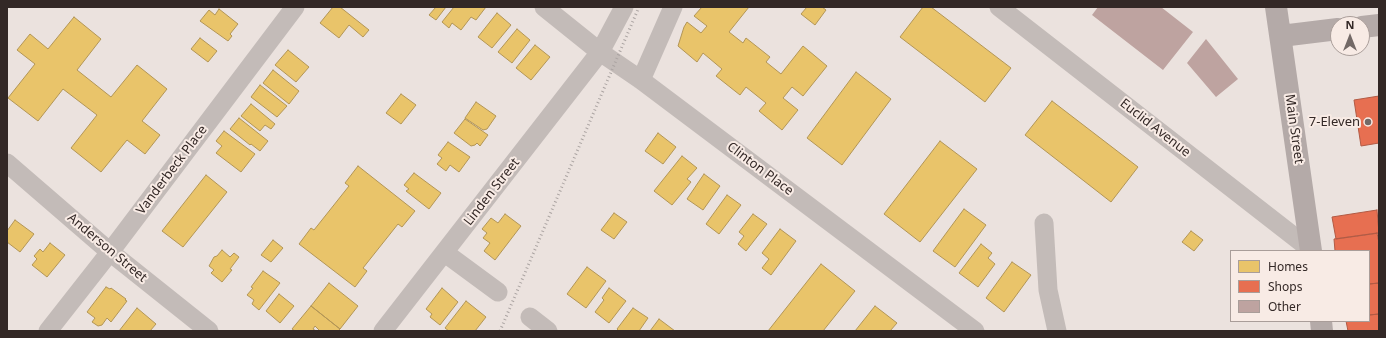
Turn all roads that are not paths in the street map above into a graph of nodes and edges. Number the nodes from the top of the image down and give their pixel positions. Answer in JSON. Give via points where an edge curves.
{"nodes":[{"id":1,"x":296,"y":7,"type":"edge"},
{"id":2,"x":544,"y":7,"type":"edge"},
{"id":3,"x":624,"y":7,"type":"edge"},
{"id":4,"x":673,"y":7,"type":"edge"},
{"id":5,"x":999,"y":7,"type":"edge"},
{"id":6,"x":1276,"y":7,"type":"edge"},
{"id":7,"x":1330,"y":30,"type":"edge"},
{"id":8,"x":1281,"y":36,"type":"junction"},
{"id":9,"x":600,"y":52,"type":"junction"},
{"id":10,"x":641,"y":80,"type":"junction"},
{"id":11,"x":7,"y":163,"type":"edge"},
{"id":12,"x":1044,"y":222,"type":"dead end"},
{"id":13,"x":1311,"y":250,"type":"edge"},
{"id":14,"x":110,"y":252,"type":"junction"},
{"id":15,"x":445,"y":253,"type":"junction"},
{"id":16,"x":498,"y":292,"type":"dead end"},
{"id":17,"x":530,"y":317,"type":"dead end"},
{"id":18,"x":48,"y":331,"type":"edge"},
{"id":19,"x":209,"y":331,"type":"edge"},
{"id":20,"x":383,"y":331,"type":"edge"},
{"id":21,"x":548,"y":331,"type":"edge"},
{"id":22,"x":975,"y":331,"type":"edge"},
{"id":23,"x":1057,"y":331,"type":"edge"}],
"edges":[{"from":1,"to":14,"type":"street","name":"Vanderbeck Place"},
{"from":2,"to":9,"type":"street","name":"Clinton Place"},
{"from":3,"to":9,"type":"street","name":"Linden Street"},
{"from":4,"to":10,"type":"street"},
{"from":5,"to":13,"type":"street","name":"Euclid Avenue"},
{"from":6,"to":8,"type":"main road","name":"Main Street"},
{"from":7,"to":8,"type":"main road"},
{"from":8,"to":13,"type":"main road","name":"Main Street"},
{"from":9,"to":10,"type":"street","name":"Clinton Place"},
{"from":9,"to":15,"type":"street","name":"Linden Street"},
{"from":10,"to":22,"type":"street","name":"Clinton Place"},
{"from":11,"to":14,"type":"street","name":"Anderson Street"},
{"from":12,"to":23,"type":"street","via":[[1048,290]]},
{"from":14,"to":18,"type":"street","name":"Vanderbeck Place"},
{"from":14,"to":19,"type":"street","name":"Anderson Street"},
{"from":15,"to":16,"type":"street"},
{"from":15,"to":20,"type":"street","name":"Linden Street"},
{"from":17,"to":21,"type":"street"}]}
